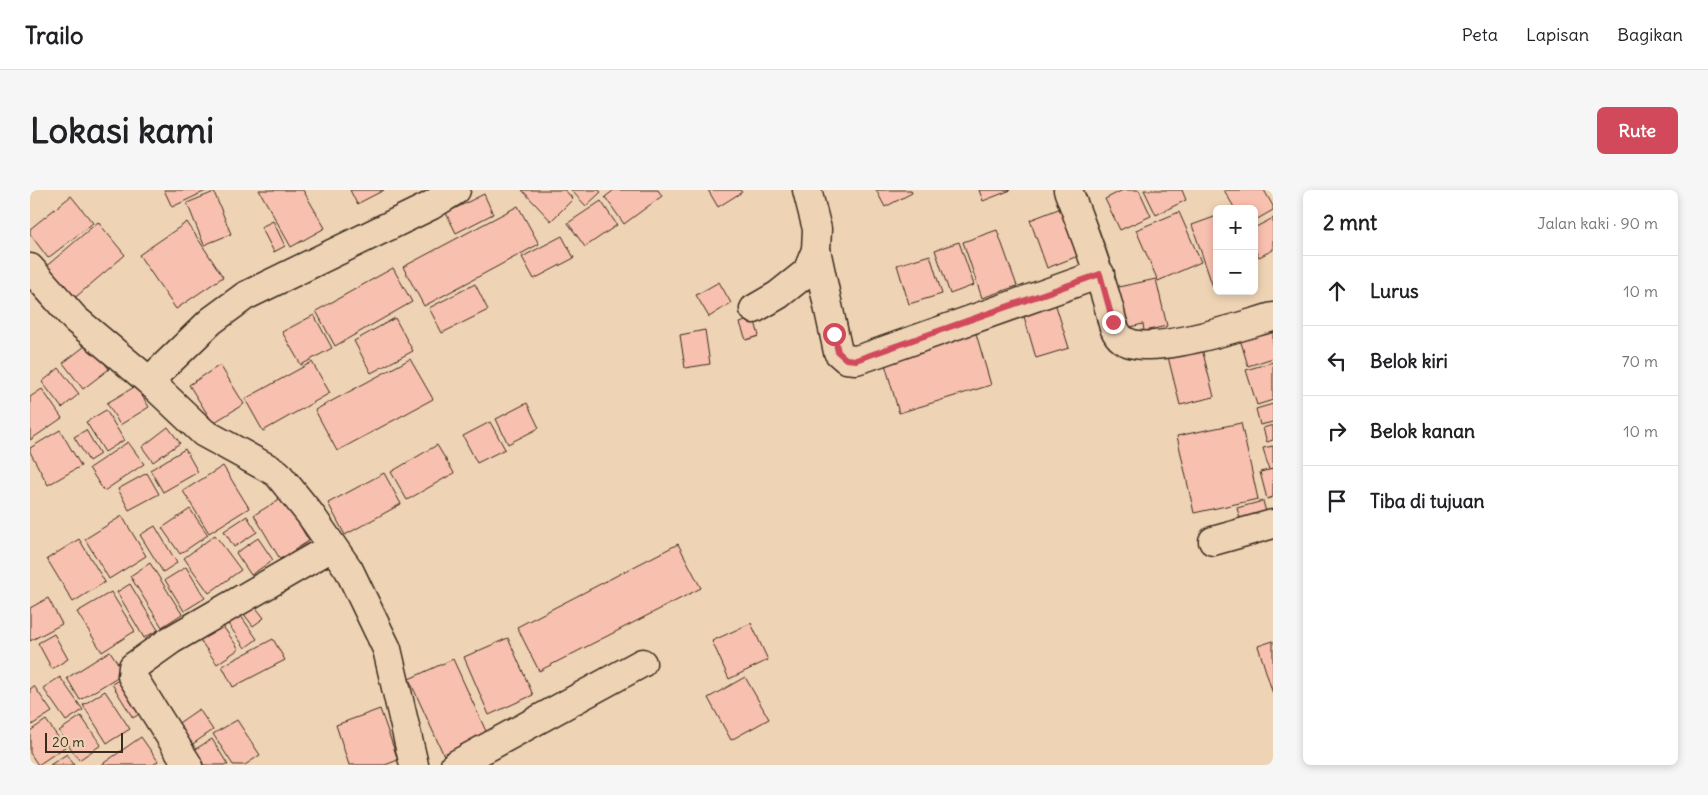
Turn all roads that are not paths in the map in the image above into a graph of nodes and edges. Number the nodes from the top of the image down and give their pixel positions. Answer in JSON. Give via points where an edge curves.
{"nodes":[{"id":1,"x":456,"y":190,"type":"edge"},
{"id":2,"x":807,"y":190,"type":"edge"},
{"id":3,"x":1068,"y":190,"type":"edge"},
{"id":4,"x":816,"y":250,"type":"junction"},
{"id":5,"x":30,"y":268,"type":"edge"},
{"id":6,"x":1100,"y":274,"type":"junction"},
{"id":7,"x":754,"y":309,"type":"dead end"},
{"id":8,"x":1273,"y":316,"type":"edge"},
{"id":9,"x":149,"y":381,"type":"junction"},
{"id":10,"x":1273,"y":524,"type":"edge"},
{"id":11,"x":1213,"y":540,"type":"dead end"},
{"id":12,"x":332,"y":546,"type":"junction"},
{"id":13,"x":642,"y":662,"type":"dead end"},
{"id":14,"x":188,"y":765,"type":"edge"},
{"id":15,"x":414,"y":765,"type":"edge"},
{"id":16,"x":454,"y":765,"type":"edge"}],
"edges":[{"from":1,"to":9,"type":"street","via":[[430,206],[245,296],[211,321]]},
{"from":2,"to":4,"type":"street","via":[[817,229]]},
{"from":3,"to":6,"type":"street"},
{"from":4,"to":6,"type":"street","via":[[838,352],[846,359],[856,360]]},
{"from":4,"to":7,"type":"street","via":[[807,272]]},
{"from":5,"to":9,"type":"street","via":[[75,319]]},
{"from":6,"to":8,"type":"street","via":[[1114,330],[1131,343],[1162,345],[1208,336]]},
{"from":9,"to":12,"type":"street","via":[[204,432],[277,473]]},
{"from":10,"to":11,"type":"street"},
{"from":12,"to":14,"type":"street","via":[[171,640],[133,667],[132,676]]},
{"from":12,"to":15,"type":"street","via":[[349,570],[387,649]]},
{"from":13,"to":16,"type":"street"}]}
